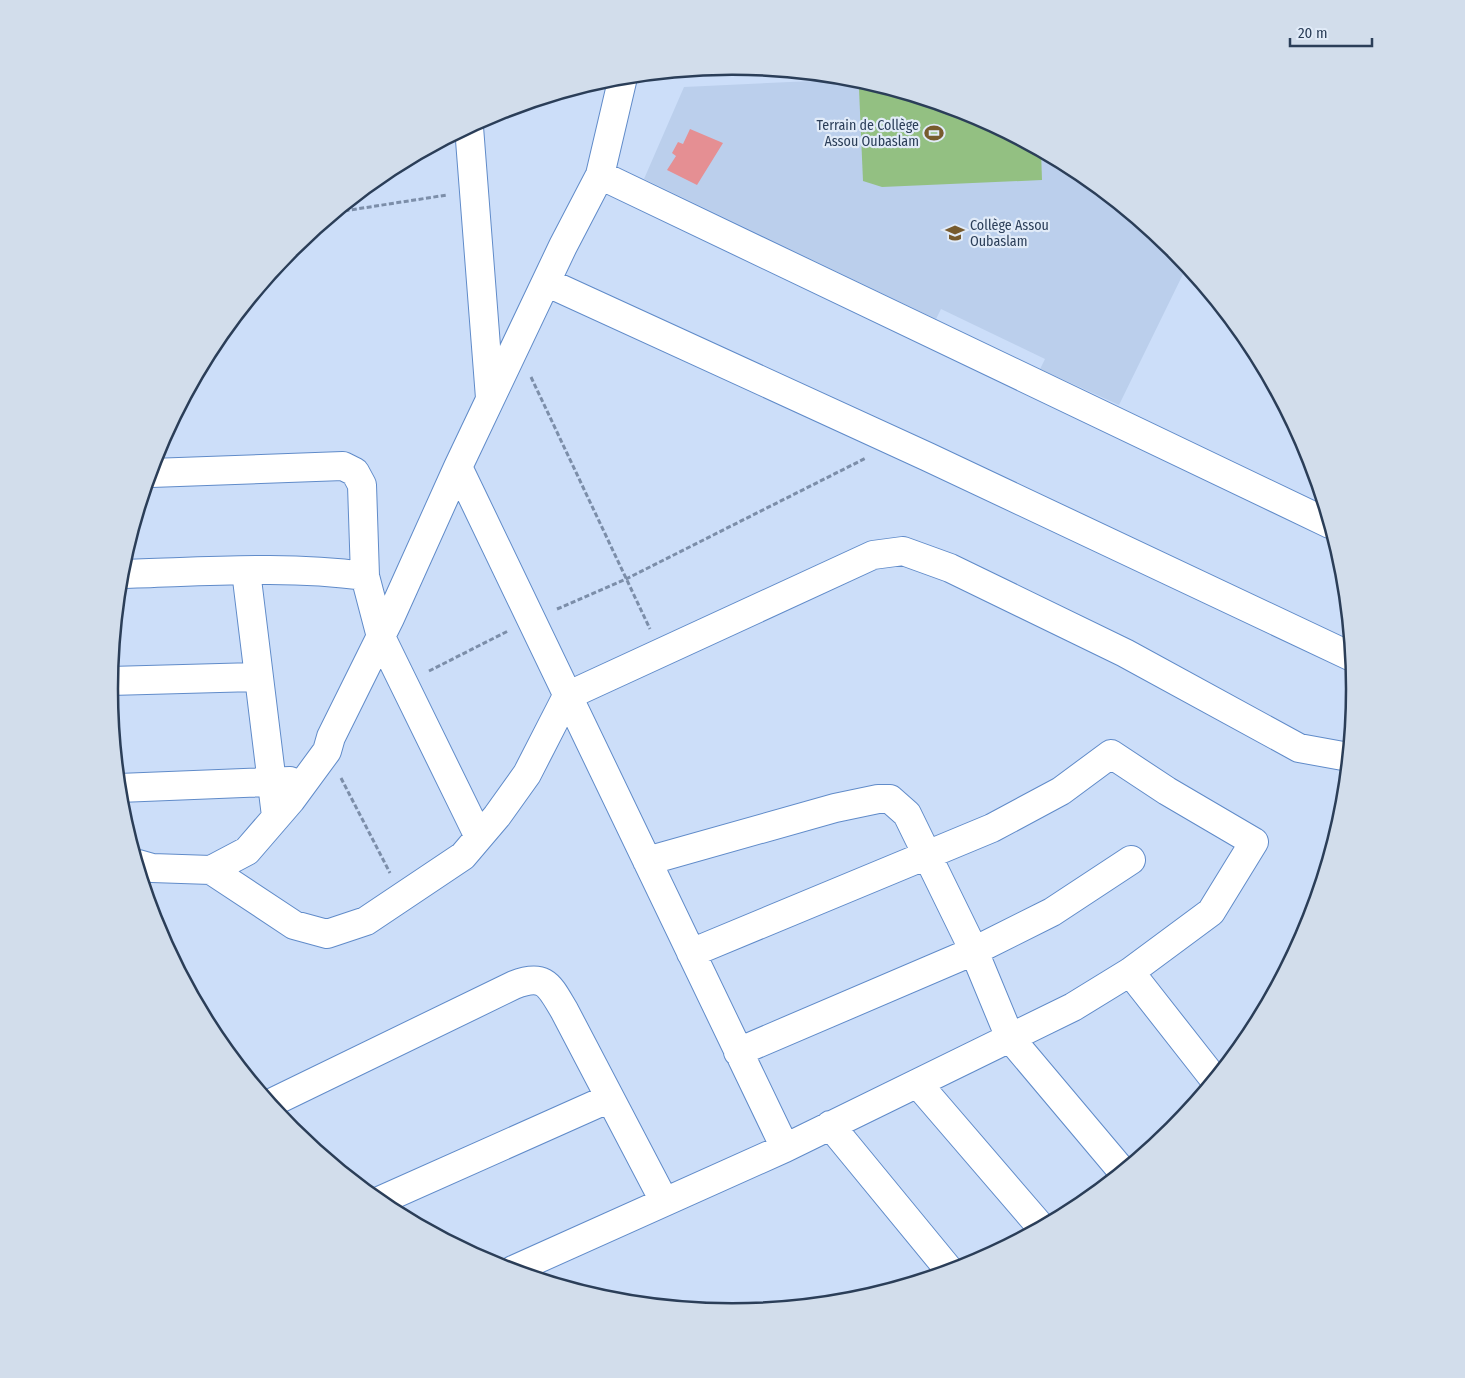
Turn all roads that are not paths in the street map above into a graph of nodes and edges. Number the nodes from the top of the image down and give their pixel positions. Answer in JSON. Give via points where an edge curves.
{"nodes":[{"id":1,"x":621,"y":86,"type":"edge"},
{"id":2,"x":470,"y":134,"type":"edge"},
{"id":3,"x":600,"y":175,"type":"junction"},
{"id":4,"x":546,"y":282,"type":"junction"},
{"id":5,"x":490,"y":399,"type":"junction"},
{"id":6,"x":458,"y":467,"type":"junction"},
{"id":7,"x":158,"y":473,"type":"edge"},
{"id":8,"x":1323,"y":521,"type":"edge"},
{"id":9,"x":246,"y":570,"type":"junction"},
{"id":10,"x":129,"y":574,"type":"edge"},
{"id":11,"x":365,"y":576,"type":"junction"},
{"id":12,"x":381,"y":637,"type":"junction"},
{"id":13,"x":1345,"y":654,"type":"edge"},
{"id":14,"x":258,"y":677,"type":"junction"},
{"id":15,"x":118,"y":681,"type":"edge"},
{"id":16,"x":566,"y":696,"type":"junction"},
{"id":17,"x":1342,"y":756,"type":"edge"},
{"id":18,"x":271,"y":781,"type":"junction"},
{"id":19,"x":303,"y":781,"type":"junction"},
{"id":20,"x":127,"y":788,"type":"edge"},
{"id":21,"x":276,"y":816,"type":"junction"},
{"id":22,"x":479,"y":837,"type":"junction"},
{"id":23,"x":927,"y":856,"type":"junction"},
{"id":24,"x":1131,"y":860,"type":"dead end"},
{"id":25,"x":647,"y":861,"type":"junction"},
{"id":26,"x":145,"y":866,"type":"edge"},
{"id":27,"x":211,"y":870,"type":"junction"},
{"id":28,"x":974,"y":951,"type":"junction"},
{"id":29,"x":691,"y":953,"type":"junction"},
{"id":30,"x":1130,"y":972,"type":"junction"},
{"id":31,"x":1010,"y":1038,"type":"junction"},
{"id":32,"x":738,"y":1052,"type":"junction"},
{"id":33,"x":1210,"y":1074,"type":"edge"},
{"id":34,"x":918,"y":1084,"type":"junction"},
{"id":35,"x":610,"y":1098,"type":"junction"},
{"id":36,"x":277,"y":1100,"type":"edge"},
{"id":37,"x":830,"y":1126,"type":"junction"},
{"id":38,"x":785,"y":1148,"type":"junction"},
{"id":39,"x":1118,"y":1166,"type":"edge"},
{"id":40,"x":387,"y":1197,"type":"edge"},
{"id":41,"x":664,"y":1202,"type":"junction"},
{"id":42,"x":1037,"y":1222,"type":"edge"},
{"id":43,"x":945,"y":1264,"type":"edge"},
{"id":44,"x":523,"y":1265,"type":"edge"}],
"edges":[{"from":1,"to":3,"type":"street"},
{"from":2,"to":5,"type":"street"},
{"from":3,"to":4,"type":"street"},
{"from":3,"to":8,"type":"street"},
{"from":4,"to":5,"type":"street"},
{"from":4,"to":13,"type":"street"},
{"from":5,"to":6,"type":"street"},
{"from":6,"to":12,"type":"street"},
{"from":6,"to":16,"type":"street"},
{"from":7,"to":11,"type":"street","via":[[343,466],[355,472],[362,485]]},
{"from":9,"to":10,"type":"street"},
{"from":9,"to":11,"type":"street"},
{"from":9,"to":14,"type":"street"},
{"from":11,"to":12,"type":"street"},
{"from":12,"to":19,"type":"street","via":[[327,751]]},
{"from":12,"to":22,"type":"street"},
{"from":14,"to":15,"type":"street"},
{"from":14,"to":18,"type":"street"},
{"from":16,"to":17,"type":"street","via":[[873,555],[903,551],[950,568],[1125,653],[1299,748]]},
{"from":16,"to":22,"type":"street","via":[[527,774]]},
{"from":16,"to":25,"type":"street"},
{"from":18,"to":19,"type":"street"},
{"from":18,"to":20,"type":"street"},
{"from":18,"to":21,"type":"street"},
{"from":19,"to":21,"type":"street"},
{"from":21,"to":27,"type":"street","via":[[247,851]]},
{"from":22,"to":27,"type":"street","via":[[463,856],[366,921],[327,934],[294,925]]},
{"from":23,"to":25,"type":"street","via":[[908,814],[890,799],[835,808]]},
{"from":23,"to":28,"type":"street"},
{"from":23,"to":29,"type":"street"},
{"from":23,"to":30,"type":"street","via":[[992,828],[1061,791],[1111,754],[1254,842],[1211,912]]},
{"from":24,"to":28,"type":"street","via":[[1052,912]]},
{"from":25,"to":29,"type":"street"},
{"from":26,"to":27,"type":"street"},
{"from":28,"to":31,"type":"street"},
{"from":28,"to":32,"type":"street"},
{"from":29,"to":32,"type":"street"},
{"from":30,"to":31,"type":"street","via":[[1073,1007]]},
{"from":30,"to":33,"type":"street"},
{"from":31,"to":34,"type":"street"},
{"from":31,"to":39,"type":"street"},
{"from":32,"to":38,"type":"street"},
{"from":34,"to":37,"type":"street"},
{"from":34,"to":42,"type":"street"},
{"from":35,"to":36,"type":"street","via":[[550,988],[541,981],[530,979]]},
{"from":35,"to":40,"type":"street"},
{"from":35,"to":41,"type":"street"},
{"from":37,"to":38,"type":"street"},
{"from":37,"to":43,"type":"street"},
{"from":38,"to":41,"type":"street"},
{"from":41,"to":44,"type":"street"}]}
